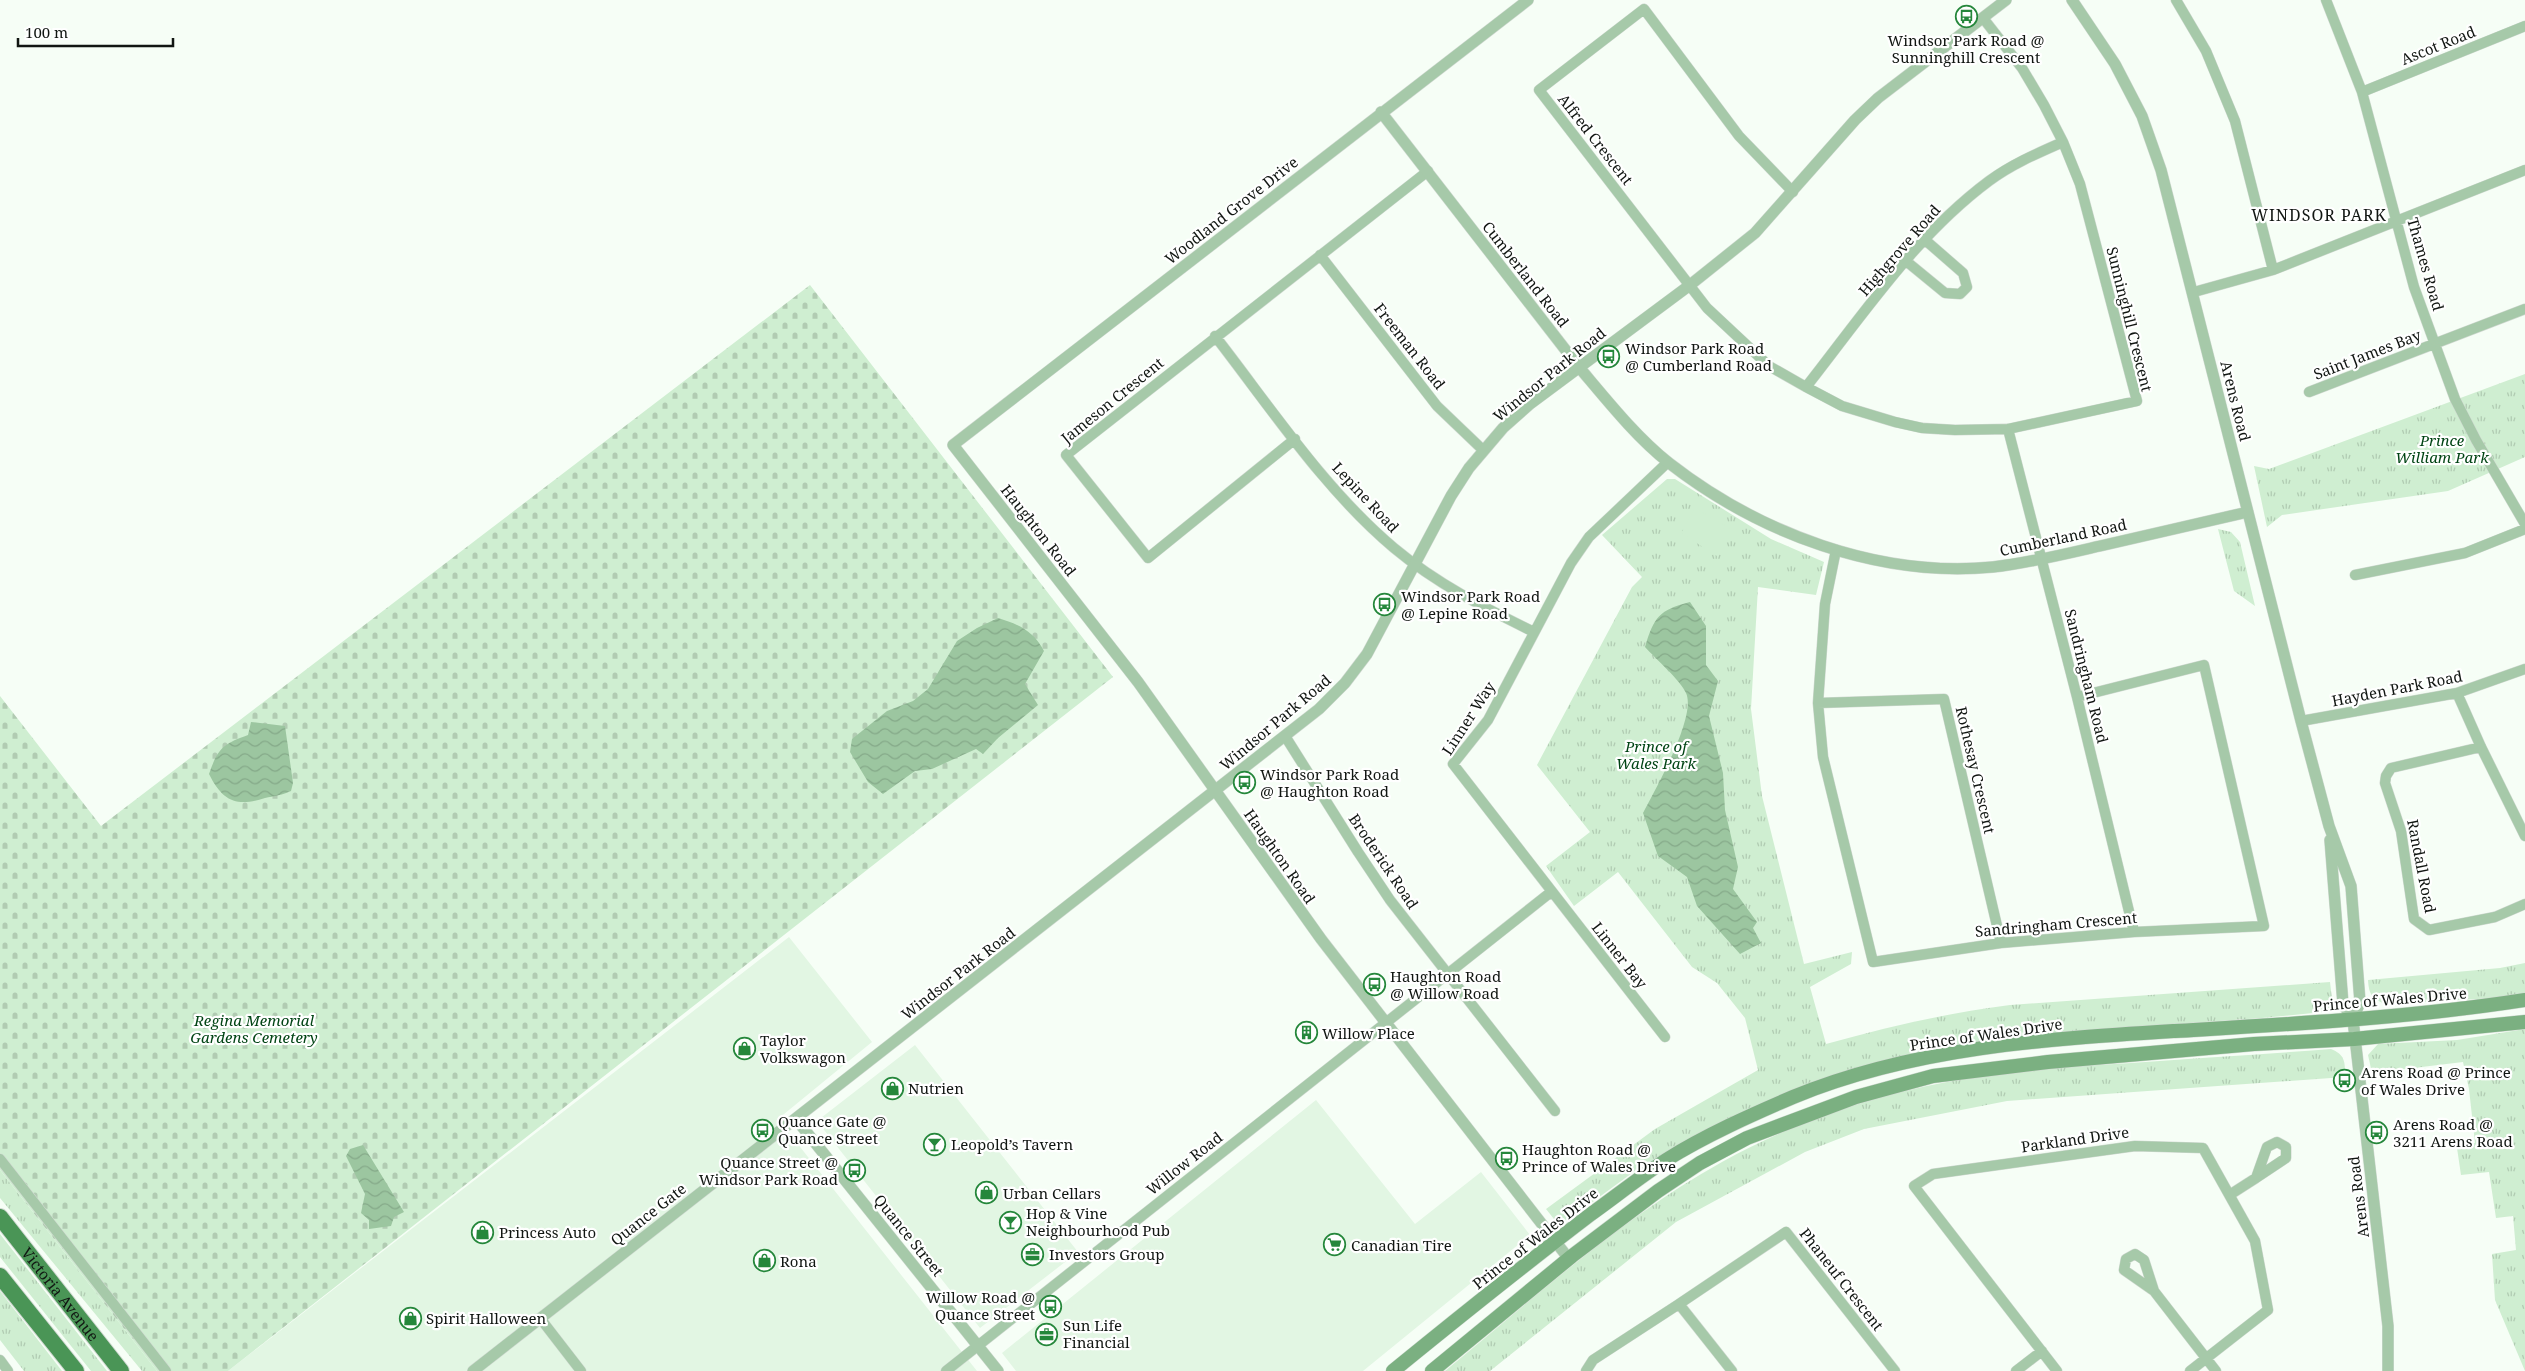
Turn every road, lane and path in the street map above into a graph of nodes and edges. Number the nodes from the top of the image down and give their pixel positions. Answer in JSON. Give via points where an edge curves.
{"nodes":[{"id":1,"x":1528,"y":0,"type":"edge"},
{"id":2,"x":2006,"y":0,"type":"edge"},
{"id":3,"x":2072,"y":0,"type":"edge"},
{"id":4,"x":2176,"y":0,"type":"edge"},
{"id":5,"x":2326,"y":0,"type":"edge"},
{"id":6,"x":1983,"y":18,"type":"junction"},
{"id":7,"x":2525,"y":26,"type":"edge"},
{"id":8,"x":2362,"y":92,"type":"junction"},
{"id":9,"x":1382,"y":112,"type":"junction"},
{"id":10,"x":2063,"y":142,"type":"junction"},
{"id":11,"x":2525,"y":170,"type":"edge"},
{"id":12,"x":1428,"y":171,"type":"junction"},
{"id":13,"x":1793,"y":192,"type":"junction"},
{"id":14,"x":2398,"y":222,"type":"junction"},
{"id":15,"x":1924,"y":239,"type":"junction"},
{"id":16,"x":1320,"y":255,"type":"junction"},
{"id":17,"x":1906,"y":261,"type":"junction"},
{"id":18,"x":2273,"y":270,"type":"junction"},
{"id":19,"x":1690,"y":285,"type":"junction"},
{"id":20,"x":2194,"y":292,"type":"junction"},
{"id":21,"x":2525,"y":309,"type":"edge"},
{"id":22,"x":1215,"y":336,"type":"junction"},
{"id":23,"x":2435,"y":344,"type":"junction"},
{"id":24,"x":1578,"y":366,"type":"junction"},
{"id":25,"x":1806,"y":387,"type":"junction"},
{"id":26,"x":2309,"y":392,"type":"dead end"},
{"id":27,"x":2008,"y":429,"type":"junction"},
{"id":28,"x":1295,"y":439,"type":"junction"},
{"id":29,"x":952,"y":444,"type":"joint"},
{"id":30,"x":1483,"y":450,"type":"junction"},
{"id":31,"x":1668,"y":462,"type":"junction"},
{"id":32,"x":2248,"y":512,"type":"junction"},
{"id":33,"x":2525,"y":524,"type":"edge"},
{"id":34,"x":2525,"y":529,"type":"edge"},
{"id":35,"x":1836,"y":550,"type":"junction"},
{"id":36,"x":2041,"y":559,"type":"junction"},
{"id":37,"x":1415,"y":564,"type":"junction"},
{"id":38,"x":2355,"y":575,"type":"dead end"},
{"id":39,"x":1534,"y":632,"type":"junction"},
{"id":40,"x":2525,"y":669,"type":"edge"},
{"id":41,"x":2457,"y":693,"type":"junction"},
{"id":42,"x":2077,"y":697,"type":"junction"},
{"id":43,"x":1818,"y":703,"type":"junction"},
{"id":44,"x":2301,"y":722,"type":"junction"},
{"id":45,"x":1285,"y":736,"type":"junction"},
{"id":46,"x":2481,"y":747,"type":"junction"},
{"id":47,"x":1216,"y":791,"type":"junction"},
{"id":48,"x":2329,"y":826,"type":"junction"},
{"id":49,"x":2525,"y":836,"type":"edge"},
{"id":50,"x":1552,"y":892,"type":"junction"},
{"id":51,"x":2525,"y":904,"type":"edge"},
{"id":52,"x":2134,"y":932,"type":"junction"},
{"id":53,"x":2001,"y":942,"type":"junction"},
{"id":54,"x":1448,"y":973,"type":"junction"},
{"id":55,"x":2525,"y":1000,"type":"edge"},
{"id":56,"x":2353,"y":1020,"type":"junction"},
{"id":57,"x":1385,"y":1022,"type":"junction"},
{"id":58,"x":2525,"y":1022,"type":"edge"},
{"id":59,"x":1665,"y":1037,"type":"dead end"},
{"id":60,"x":2354,"y":1040,"type":"junction"},
{"id":61,"x":1555,"y":1111,"type":"dead end"},
{"id":62,"x":796,"y":1119,"type":"junction"},
{"id":63,"x":0,"y":1159,"type":"edge"},
{"id":64,"x":2256,"y":1178,"type":"dead end"},
{"id":65,"x":2231,"y":1194,"type":"junction"},
{"id":66,"x":0,"y":1217,"type":"edge"},
{"id":67,"x":1555,"y":1242,"type":"junction"},
{"id":68,"x":1569,"y":1259,"type":"junction"},
{"id":69,"x":0,"y":1276,"type":"edge"},
{"id":70,"x":2154,"y":1291,"type":"dead end"},
{"id":71,"x":1680,"y":1304,"type":"junction"},
{"id":72,"x":540,"y":1318,"type":"junction"},
{"id":73,"x":978,"y":1345,"type":"junction"},
{"id":74,"x":2042,"y":1351,"type":"junction"},
{"id":75,"x":2206,"y":1358,"type":"junction"},
{"id":76,"x":0,"y":1360,"type":"edge"},
{"id":77,"x":75,"y":1369,"type":"edge"},
{"id":78,"x":8,"y":1371,"type":"edge"},
{"id":79,"x":121,"y":1371,"type":"edge"},
{"id":80,"x":166,"y":1371,"type":"edge"},
{"id":81,"x":473,"y":1371,"type":"edge"},
{"id":82,"x":582,"y":1371,"type":"edge"},
{"id":83,"x":946,"y":1371,"type":"edge"},
{"id":84,"x":998,"y":1371,"type":"edge"},
{"id":85,"x":1393,"y":1371,"type":"edge"},
{"id":86,"x":1432,"y":1371,"type":"edge"},
{"id":87,"x":1586,"y":1371,"type":"edge"},
{"id":88,"x":1732,"y":1371,"type":"edge"},
{"id":89,"x":1895,"y":1371,"type":"edge"},
{"id":90,"x":2016,"y":1371,"type":"edge"},
{"id":91,"x":2057,"y":1371,"type":"edge"},
{"id":92,"x":2190,"y":1371,"type":"edge"},
{"id":93,"x":2216,"y":1371,"type":"edge"},
{"id":94,"x":2388,"y":1371,"type":"edge"}],
"edges":[{"from":1,"to":9,"type":"street","name":"Woodland Grove Drive"},
{"from":2,"to":6,"type":"street","name":"Windsor Park Road"},
{"from":3,"to":20,"type":"street","name":"Arens Road","via":[[2115,64],[2142,116],[2161,170]]},
{"from":4,"to":18,"type":"street","via":[[2206,51],[2235,121]]},
{"from":5,"to":8,"type":"street","name":"Thames Road"},
{"from":6,"to":10,"type":"street","name":"Sunninghill Crescent","via":[[2022,68]]},
{"from":6,"to":13,"type":"street","name":"Windsor Park Road","via":[[1878,98],[1849,126]]},
{"from":7,"to":8,"type":"street","name":"Ascot Road"},
{"from":8,"to":14,"type":"street","name":"Thames Road"},
{"from":9,"to":12,"type":"street","name":"Cumberland Road"},
{"from":9,"to":29,"type":"street","name":"Woodland Grove Drive"},
{"from":10,"to":15,"type":"street","name":"Highgrove Road","via":[[2018,162],[1990,180]]},
{"from":10,"to":27,"type":"street","name":"Sunninghill Crescent","via":[[2080,184],[2137,401]]},
{"from":11,"to":14,"type":"street"},
{"from":12,"to":16,"type":"street","name":"Jameson Crescent"},
{"from":12,"to":24,"type":"street","name":"Cumberland Road"},
{"from":13,"to":19,"type":"street","name":"Windsor Park Road","via":[[1755,233]]},
{"from":13,"to":19,"type":"street","name":"Alfred Crescent","via":[[1739,136],[1644,9],[1540,90]]},
{"from":14,"to":18,"type":"street"},
{"from":14,"to":23,"type":"street","name":"Thames Road","via":[[2414,287]]},
{"from":15,"to":17,"type":"street","name":"Highgrove Road"},
{"from":15,"to":17,"type":"street","via":[[1962,273],[1967,287],[1960,294],[1946,293]]},
{"from":16,"to":22,"type":"street","name":"Jameson Crescent"},
{"from":16,"to":30,"type":"street","name":"Freeman Road","via":[[1437,406]]},
{"from":17,"to":25,"type":"street","name":"Highgrove Road"},
{"from":18,"to":20,"type":"street"},
{"from":19,"to":24,"type":"street","name":"Windsor Park Road"},
{"from":19,"to":25,"type":"street","name":"Sunninghill Crescent","via":[[1707,308],[1741,342],[1770,366]]},
{"from":20,"to":32,"type":"street","name":"Arens Road"},
{"from":21,"to":23,"type":"street","name":"Saint James Bay"},
{"from":22,"to":28,"type":"street","name":"Lepine Road"},
{"from":22,"to":28,"type":"street","name":"Jameson Crescent","via":[[1066,455],[1148,558]]},
{"from":23,"to":26,"type":"street","name":"Saint James Bay"},
{"from":23,"to":33,"type":"street","name":"Thames Road","via":[[2459,407]]},
{"from":24,"to":30,"type":"street","name":"Windsor Park Road","via":[[1517,415]]},
{"from":24,"to":31,"type":"street","name":"Cumberland Road"},
{"from":25,"to":27,"type":"street","name":"Sunninghill Crescent","via":[[1842,406],[1922,428]]},
{"from":27,"to":36,"type":"street","name":"Sandringham Road"},
{"from":28,"to":37,"type":"street","name":"Lepine Road","via":[[1361,518]]},
{"from":29,"to":47,"type":"street","name":"Haughton Road","via":[[1138,682]]},
{"from":30,"to":37,"type":"street","name":"Windsor Park Road","via":[[1451,496]]},
{"from":31,"to":35,"type":"street","name":"Cumberland Road","via":[[1747,514]]},
{"from":31,"to":39,"type":"street","name":"Linner Way","via":[[1589,537],[1571,563]]},
{"from":32,"to":36,"type":"street","name":"Cumberland Road"},
{"from":32,"to":44,"type":"street","name":"Arens Road"},
{"from":34,"to":38,"type":"street","via":[[2465,553]]},
{"from":35,"to":36,"type":"street","name":"Cumberland Road","via":[[1891,562],[1955,568],[1992,567]]},
{"from":35,"to":43,"type":"street","name":"Sandringham Crescent","via":[[1824,614]]},
{"from":36,"to":42,"type":"street","name":"Sandringham Road"},
{"from":37,"to":39,"type":"street","name":"Lepine Road","via":[[1466,598]]},
{"from":37,"to":45,"type":"street","name":"Windsor Park Road","via":[[1384,626],[1357,669],[1319,709]]},
{"from":39,"to":50,"type":"street","name":"Linner Way","via":[[1488,720],[1453,764]]},
{"from":40,"to":41,"type":"street","name":"Hayden Park Road"},
{"from":41,"to":44,"type":"street","name":"Hayden Park Road"},
{"from":41,"to":46,"type":"street"},
{"from":42,"to":52,"type":"street","name":"Sandringham Road"},
{"from":42,"to":52,"type":"street","name":"Sandringham Crescent","via":[[2204,665],[2264,926]]},
{"from":43,"to":53,"type":"street","name":"Rothesay Crescent","via":[[1944,699]]},
{"from":43,"to":53,"type":"street","name":"Sandringham Crescent","via":[[1823,757],[1873,962]]},
{"from":44,"to":48,"type":"street","name":"Arens Road"},
{"from":45,"to":47,"type":"street","name":"Windsor Park Road"},
{"from":45,"to":54,"type":"street","name":"Broderick Road","via":[[1374,877]]},
{"from":46,"to":49,"type":"street"},
{"from":46,"to":51,"type":"street","name":"Randall Road","via":[[2391,768],[2386,776],[2385,783],[2402,838],[2414,919],[2429,930],[2495,917]]},
{"from":47,"to":57,"type":"street","name":"Haughton Road","via":[[1316,932]]},
{"from":47,"to":62,"type":"street","name":"Windsor Park Road"},
{"from":48,"to":56,"type":"street","name":"Arens Road","via":[[2343,1004]]},
{"from":48,"to":56,"type":"street","name":"Arens Road","via":[[2351,886],[2360,1002]]},
{"from":50,"to":54,"type":"street"},
{"from":50,"to":59,"type":"street","name":"Linner Bay"},
{"from":52,"to":53,"type":"street","name":"Sandringham Crescent"},
{"from":54,"to":57,"type":"street"},
{"from":54,"to":61,"type":"street","name":"Broderick Road"},
{"from":55,"to":56,"type":"main road","name":"Prince of Wales Drive"},
{"from":56,"to":60,"type":"street","name":"Arens Road"},
{"from":56,"to":67,"type":"main road","name":"Prince of Wales Drive","via":[[2021,1043],[1930,1056],[1854,1075],[1740,1121],[1668,1159]]},
{"from":57,"to":67,"type":"street","name":"Haughton Road"},
{"from":57,"to":73,"type":"street","name":"Willow Road"},
{"from":58,"to":60,"type":"main road"},
{"from":60,"to":68,"type":"main road","via":[[2254,1044],[2048,1062],[1933,1076],[1856,1097],[1747,1138],[1700,1163]]},
{"from":60,"to":94,"type":"street","name":"Arens Road","via":[[2388,1326]]},
{"from":62,"to":72,"type":"street","name":"Quance Gate"},
{"from":62,"to":73,"type":"street","name":"Quance Street"},
{"from":63,"to":80,"type":"street"},
{"from":64,"to":65,"type":"street"},
{"from":65,"to":74,"type":"street","name":"Parkland Drive","via":[[2203,1148],[2135,1146],[1933,1174],[1914,1186]]},
{"from":65,"to":75,"type":"street","name":"Parkland Drive","via":[[2255,1241],[2268,1310]]},
{"from":66,"to":79,"type":"highway","name":"Victoria Avenue"},
{"from":67,"to":68,"type":"street","name":"Haughton Road"},
{"from":67,"to":85,"type":"main road","name":"Prince of Wales Drive"},
{"from":68,"to":86,"type":"main road"},
{"from":69,"to":77,"type":"highway"},
{"from":70,"to":75,"type":"street"},
{"from":71,"to":87,"type":"street","via":[[1593,1360]]},
{"from":71,"to":88,"type":"street"},
{"from":71,"to":89,"type":"street","name":"Phaneuf Crescent","via":[[1786,1232]]},
{"from":72,"to":81,"type":"street","name":"Quance Gate"},
{"from":72,"to":82,"type":"street"},
{"from":73,"to":83,"type":"street"},
{"from":73,"to":84,"type":"street","name":"Quance Street"},
{"from":74,"to":90,"type":"street"},
{"from":74,"to":91,"type":"street","name":"Parkland Drive"},
{"from":75,"to":92,"type":"street","name":"Parkland Drive"},
{"from":75,"to":93,"type":"street"},
{"from":76,"to":78,"type":"street"}]}
